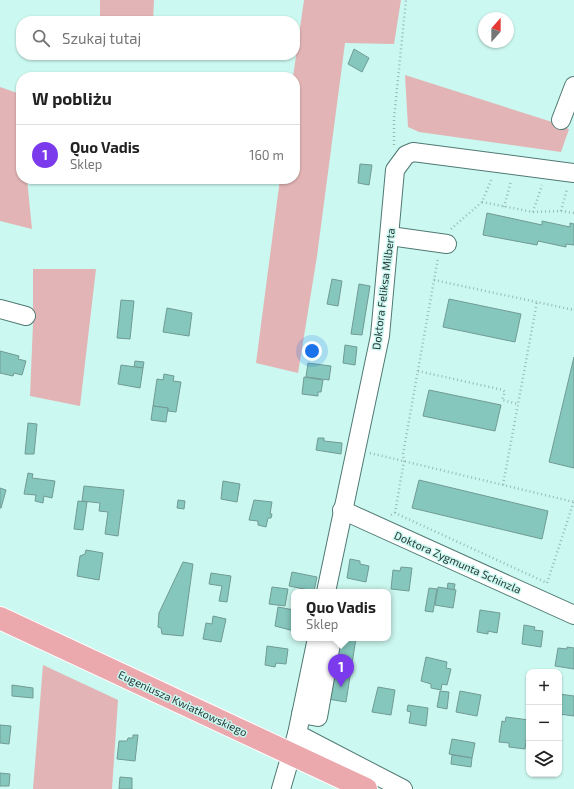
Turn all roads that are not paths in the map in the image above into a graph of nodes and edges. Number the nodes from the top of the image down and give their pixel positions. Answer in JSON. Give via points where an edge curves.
{"nodes":[{"id":1,"x":574,"y":86,"type":"edge"},
{"id":2,"x":561,"y":120,"type":"dead end"},
{"id":3,"x":570,"y":181,"type":"edge"},
{"id":4,"x":390,"y":236,"type":"junction"},
{"id":5,"x":444,"y":244,"type":"road end"},
{"id":6,"x":0,"y":309,"type":"edge"},
{"id":7,"x":26,"y":316,"type":"dead end"},
{"id":8,"x":342,"y":510,"type":"junction"},
{"id":9,"x":327,"y":589,"type":"edge"},
{"id":10,"x":574,"y":615,"type":"edge"},
{"id":11,"x":0,"y":618,"type":"edge"},
{"id":12,"x":316,"y":641,"type":"edge"},
{"id":13,"x":331,"y":641,"type":"edge"},
{"id":14,"x":301,"y":714,"type":"junction"},
{"id":15,"x":295,"y":744,"type":"junction"},
{"id":16,"x":281,"y":789,"type":"edge"},
{"id":17,"x":366,"y":789,"type":"edge"},
{"id":18,"x":403,"y":789,"type":"edge"}],
"edges":[{"from":1,"to":2,"type":"street"},
{"from":3,"to":4,"type":"street","name":"Doktora Feliksa Milberta","via":[[413,152],[406,155],[394,170]]},
{"from":4,"to":5,"type":"street"},
{"from":4,"to":8,"type":"street","name":"Doktora Feliksa Milberta","via":[[380,336]]},
{"from":6,"to":7,"type":"street"},
{"from":8,"to":9,"type":"street","name":"Doktora Feliksa Milberta"},
{"from":8,"to":10,"type":"street","name":"Doktora Zygmunta Schinzla"},
{"from":11,"to":15,"type":"main road","name":"Eugeniusza Kwiatkowskiego"},
{"from":12,"to":14,"type":"street"},
{"from":13,"to":14,"type":"street","via":[[318,717]]},
{"from":14,"to":15,"type":"street"},
{"from":15,"to":16,"type":"street"},
{"from":15,"to":17,"type":"main road","name":"Eugeniusza Kwiatkowskiego"},
{"from":15,"to":18,"type":"street"}]}
